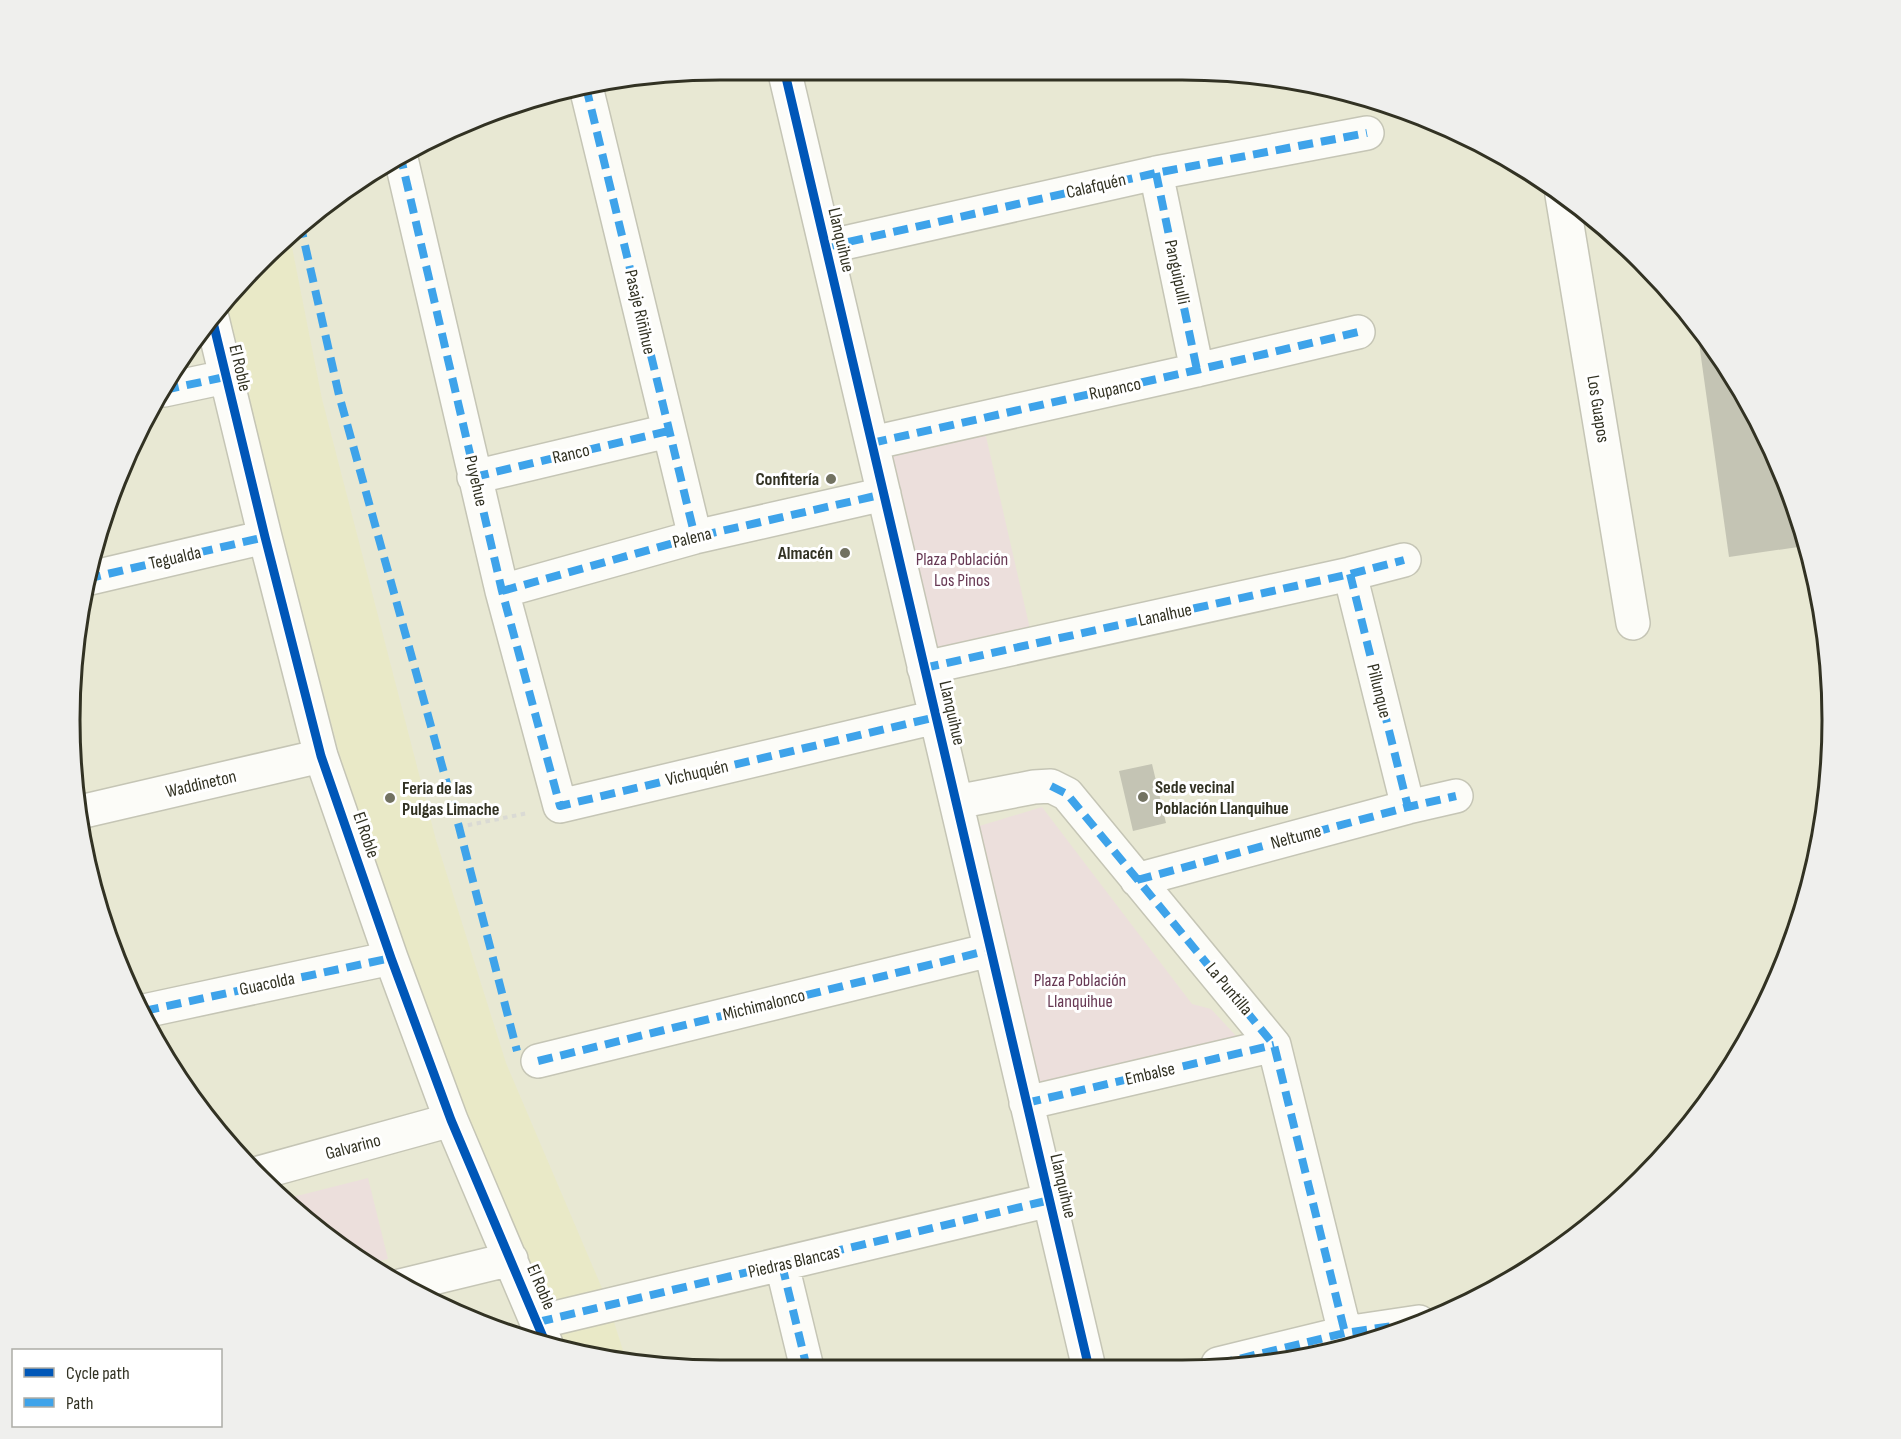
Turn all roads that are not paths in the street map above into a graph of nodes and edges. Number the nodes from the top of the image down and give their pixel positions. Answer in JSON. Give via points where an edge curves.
{"nodes":[{"id":1,"x":787,"y":80,"type":"edge"},
{"id":2,"x":588,"y":94,"type":"edge"},
{"id":3,"x":1367,"y":133,"type":"dead end"},
{"id":4,"x":402,"y":163,"type":"edge"},
{"id":5,"x":1156,"y":173,"type":"junction"},
{"id":6,"x":1564,"y":207,"type":"edge"},
{"id":7,"x":825,"y":247,"type":"junction"},
{"id":8,"x":214,"y":327,"type":"edge"},
{"id":9,"x":1358,"y":332,"type":"dead end"},
{"id":10,"x":1197,"y":370,"type":"junction"},
{"id":11,"x":225,"y":377,"type":"junction"},
{"id":12,"x":172,"y":388,"type":"edge"},
{"id":13,"x":668,"y":431,"type":"junction"},
{"id":14,"x":872,"y":443,"type":"junction"},
{"id":15,"x":474,"y":477,"type":"junction"},
{"id":16,"x":884,"y":494,"type":"junction"},
{"id":17,"x":265,"y":537,"type":"junction"},
{"id":18,"x":695,"y":537,"type":"junction"},
{"id":19,"x":1404,"y":560,"type":"dead end"},
{"id":20,"x":1350,"y":574,"type":"junction"},
{"id":21,"x":96,"y":577,"type":"edge"},
{"id":22,"x":502,"y":591,"type":"junction"},
{"id":23,"x":1633,"y":623,"type":"dead end"},
{"id":24,"x":924,"y":668,"type":"junction"},
{"id":25,"x":936,"y":717,"type":"junction"},
{"id":26,"x":321,"y":756,"type":"junction"},
{"id":27,"x":1456,"y":796,"type":"dead end"},
{"id":28,"x":956,"y":802,"type":"junction"},
{"id":29,"x":560,"y":806,"type":"joint"},
{"id":30,"x":1408,"y":807,"type":"junction"},
{"id":31,"x":86,"y":811,"type":"edge"},
{"id":32,"x":1137,"y":880,"type":"junction"},
{"id":33,"x":990,"y":950,"type":"junction"},
{"id":34,"x":391,"y":958,"type":"junction"},
{"id":35,"x":150,"y":1010,"type":"edge"},
{"id":36,"x":1274,"y":1045,"type":"junction"},
{"id":37,"x":538,"y":1061,"type":"dead end"},
{"id":38,"x":1026,"y":1103,"type":"junction"},
{"id":39,"x":451,"y":1120,"type":"junction"},
{"id":40,"x":266,"y":1171,"type":"edge"},
{"id":41,"x":1050,"y":1200,"type":"junction"},
{"id":42,"x":511,"y":1259,"type":"junction"},
{"id":43,"x":782,"y":1264,"type":"junction"},
{"id":44,"x":415,"y":1282,"type":"edge"},
{"id":45,"x":1382,"y":1328,"type":"edge"},
{"id":46,"x":542,"y":1333,"type":"edge"},
{"id":47,"x":1345,"y":1333,"type":"junction"},
{"id":48,"x":1255,"y":1355,"type":"edge"},
{"id":49,"x":805,"y":1360,"type":"edge"},
{"id":50,"x":1087,"y":1360,"type":"edge"}],
"edges":[{"from":1,"to":7,"type":"street","name":"Llanquihue"},
{"from":2,"to":13,"type":"street","name":"Pasaje Riñihue"},
{"from":3,"to":5,"type":"street","name":"Calafquén"},
{"from":4,"to":15,"type":"street","name":"Puyehue"},
{"from":5,"to":7,"type":"street","name":"Calafquén"},
{"from":5,"to":10,"type":"street","name":"Panguipulli"},
{"from":6,"to":23,"type":"street","name":"Los Guapos"},
{"from":7,"to":14,"type":"street","name":"Llanquihue"},
{"from":8,"to":11,"type":"street","name":"El Roble"},
{"from":9,"to":10,"type":"street","name":"Rupanco"},
{"from":10,"to":14,"type":"street","name":"Rupanco"},
{"from":11,"to":12,"type":"street"},
{"from":11,"to":17,"type":"street","name":"El Roble"},
{"from":13,"to":15,"type":"street","name":"Ranco"},
{"from":13,"to":18,"type":"street","name":"Pasaje Riñihue"},
{"from":14,"to":16,"type":"street","name":"Llanquihue"},
{"from":15,"to":22,"type":"street","name":"Puyehue"},
{"from":16,"to":18,"type":"street","name":"Palena"},
{"from":16,"to":24,"type":"street","name":"Llanquihue"},
{"from":17,"to":21,"type":"street","name":"Tegualda"},
{"from":17,"to":26,"type":"street","name":"El Roble"},
{"from":18,"to":22,"type":"street","name":"Palena"},
{"from":19,"to":20,"type":"street","name":"Lanalhue"},
{"from":20,"to":24,"type":"street","name":"Lanalhue"},
{"from":20,"to":30,"type":"street","name":"Pillunque"},
{"from":22,"to":29,"type":"street","name":"Puyehue"},
{"from":24,"to":25,"type":"street","name":"Llanquihue"},
{"from":25,"to":28,"type":"street","name":"Llanquihue"},
{"from":25,"to":29,"type":"street","name":"Vichuquén"},
{"from":26,"to":31,"type":"street","name":"Waddineton"},
{"from":26,"to":34,"type":"street","name":"El Roble"},
{"from":27,"to":30,"type":"street","name":"Neltume"},
{"from":28,"to":32,"type":"street","name":"La Puntilla","via":[[1051,786],[1067,794]]},
{"from":28,"to":33,"type":"street","name":"Llanquihue"},
{"from":30,"to":32,"type":"street","name":"Neltume"},
{"from":32,"to":36,"type":"street","name":"La Puntilla"},
{"from":33,"to":37,"type":"street","name":"Michimalonco"},
{"from":33,"to":38,"type":"street","name":"Llanquihue"},
{"from":34,"to":35,"type":"street","name":"Guacolda"},
{"from":34,"to":39,"type":"street","name":"El Roble"},
{"from":36,"to":38,"type":"street","name":"Embalse"},
{"from":36,"to":47,"type":"street","name":"La Puntilla"},
{"from":38,"to":41,"type":"street","name":"Llanquihue"},
{"from":39,"to":40,"type":"street","name":"Galvarino"},
{"from":39,"to":42,"type":"street","name":"El Roble"},
{"from":41,"to":43,"type":"street","name":"Piedras Blancas"},
{"from":41,"to":50,"type":"street","name":"Llanquihue"},
{"from":42,"to":44,"type":"street"},
{"from":42,"to":46,"type":"street","name":"El Roble"},
{"from":43,"to":46,"type":"street","name":"Piedras Blancas"},
{"from":43,"to":49,"type":"street"},
{"from":45,"to":47,"type":"street"},
{"from":47,"to":48,"type":"street"}]}
